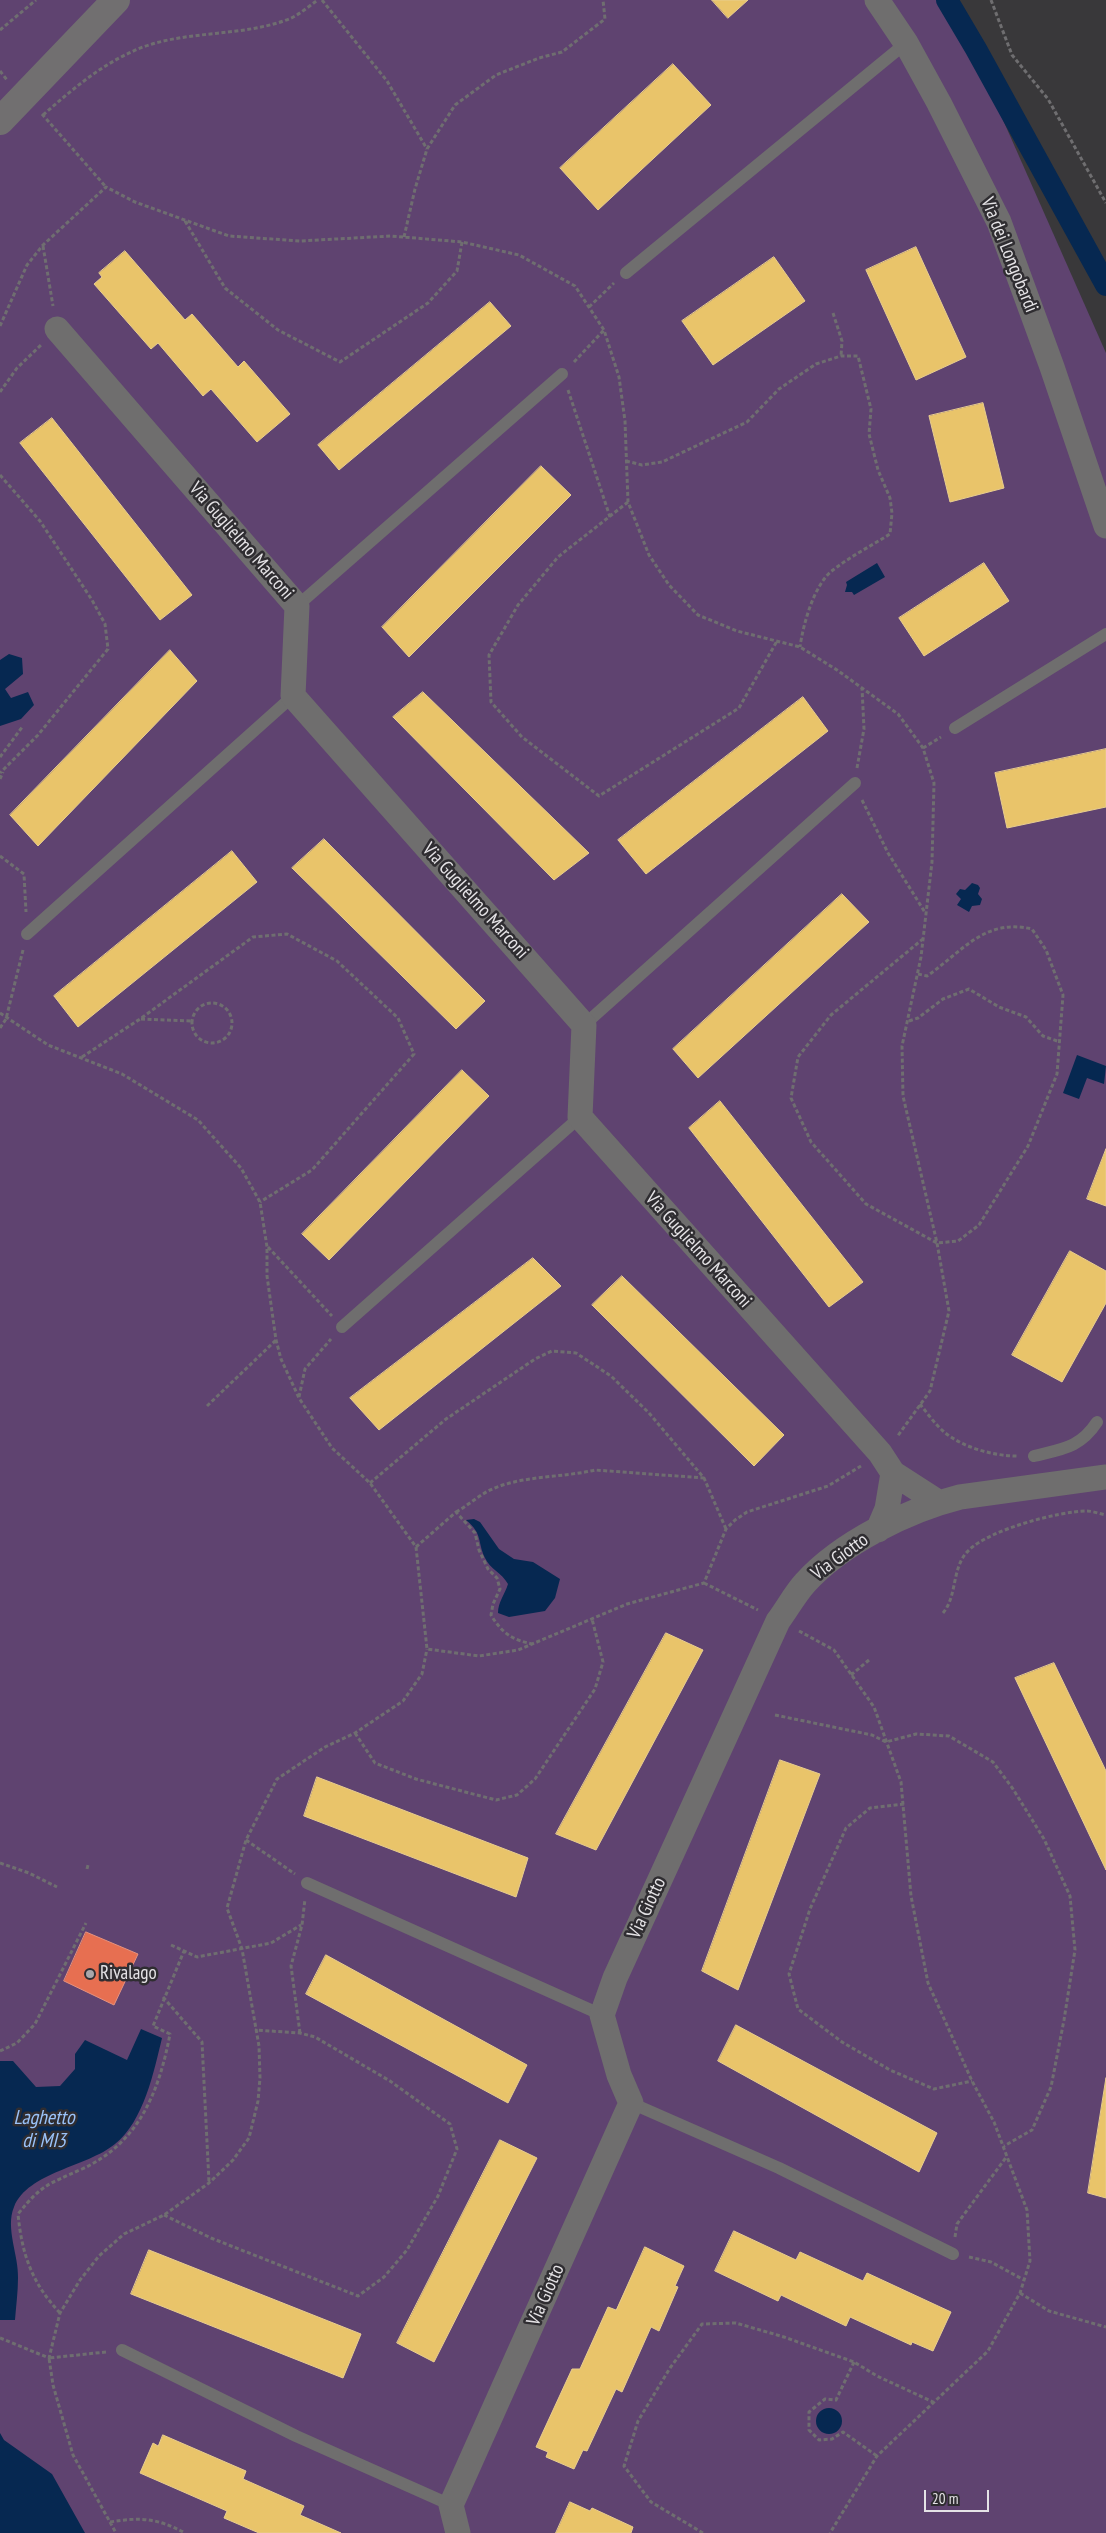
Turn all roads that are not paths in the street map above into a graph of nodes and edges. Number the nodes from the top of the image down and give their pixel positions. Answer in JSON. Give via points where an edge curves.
{"nodes":[{"id":1,"x":116,"y":0,"type":"edge"},
{"id":2,"x":877,"y":0,"type":"edge"},
{"id":3,"x":906,"y":43,"type":"junction"},
{"id":4,"x":0,"y":121,"type":"edge"},
{"id":5,"x":626,"y":273,"type":"road end"},
{"id":6,"x":56,"y":329,"type":"dead end"},
{"id":7,"x":562,"y":374,"type":"road end"},
{"id":8,"x":1106,"y":526,"type":"edge"},
{"id":9,"x":297,"y":606,"type":"junction"},
{"id":10,"x":1106,"y":634,"type":"edge"},
{"id":11,"x":293,"y":696,"type":"junction"},
{"id":12,"x":955,"y":728,"type":"road end"},
{"id":13,"x":855,"y":783,"type":"road end"},
{"id":14,"x":27,"y":934,"type":"dead end"},
{"id":15,"x":584,"y":1025,"type":"junction"},
{"id":16,"x":580,"y":1117,"type":"junction"},
{"id":17,"x":342,"y":1327,"type":"road end"},
{"id":18,"x":1097,"y":1422,"type":"dead end"},
{"id":19,"x":1034,"y":1456,"type":"road end"},
{"id":20,"x":893,"y":1473,"type":"junction"},
{"id":21,"x":1104,"y":1477,"type":"edge"},
{"id":22,"x":938,"y":1502,"type":"junction"},
{"id":23,"x":878,"y":1530,"type":"junction"},
{"id":24,"x":307,"y":1883,"type":"road end"},
{"id":25,"x":602,"y":2015,"type":"junction"},
{"id":26,"x":632,"y":2103,"type":"junction"},
{"id":27,"x":953,"y":2254,"type":"road end"},
{"id":28,"x":122,"y":2350,"type":"road end"},
{"id":29,"x":451,"y":2505,"type":"junction"},
{"id":30,"x":458,"y":2533,"type":"edge"}],
"edges":[{"from":1,"to":4,"type":"street"},
{"from":2,"to":3,"type":"street","name":"Via dei Longobardi"},
{"from":3,"to":5,"type":"lane"},
{"from":3,"to":8,"type":"street","name":"Via dei Longobardi","via":[[999,222]]},
{"from":6,"to":9,"type":"street","name":"Via Guglielmo Marconi"},
{"from":7,"to":9,"type":"lane"},
{"from":9,"to":11,"type":"street","name":"Via Guglielmo Marconi"},
{"from":10,"to":12,"type":"lane"},
{"from":11,"to":14,"type":"lane"},
{"from":11,"to":15,"type":"street","name":"Via Guglielmo Marconi"},
{"from":13,"to":15,"type":"lane"},
{"from":15,"to":16,"type":"street"},
{"from":16,"to":17,"type":"lane"},
{"from":16,"to":20,"type":"street","name":"Via Guglielmo Marconi","via":[[880,1453]]},
{"from":18,"to":19,"type":"lane","via":[[1089,1434],[1072,1447]]},
{"from":20,"to":22,"type":"street","name":"Via Guglielmo Marconi"},
{"from":20,"to":23,"type":"street"},
{"from":21,"to":22,"type":"street","name":"Via Giotto","via":[[1037,1484]]},
{"from":22,"to":23,"type":"street","name":"Via Giotto"},
{"from":23,"to":25,"type":"street","name":"Via Giotto","via":[[830,1561],[805,1583],[778,1621],[615,1978]]},
{"from":24,"to":25,"type":"lane"},
{"from":25,"to":26,"type":"street","via":[[614,2060]]},
{"from":26,"to":27,"type":"lane","via":[[779,2168]]},
{"from":26,"to":29,"type":"street","name":"Via Giotto"},
{"from":28,"to":29,"type":"lane","via":[[296,2436]]},
{"from":29,"to":30,"type":"street"}]}
